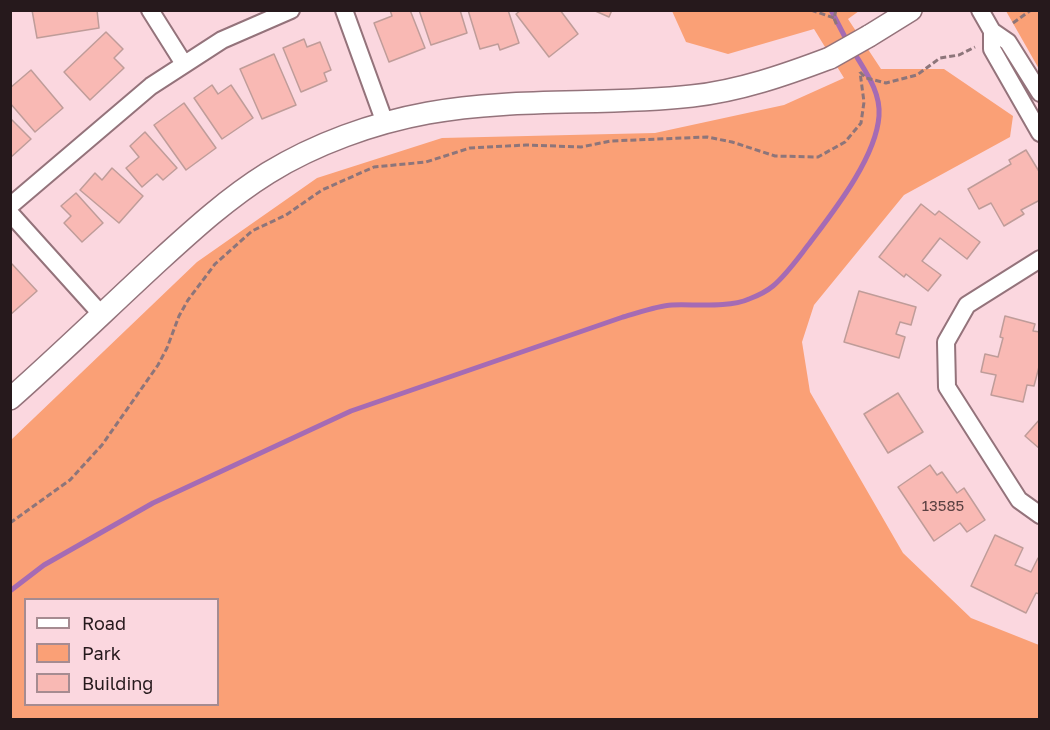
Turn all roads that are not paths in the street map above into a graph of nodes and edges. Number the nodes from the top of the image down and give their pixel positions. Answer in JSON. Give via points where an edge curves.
{"nodes":[{"id":1,"x":150,"y":10,"type":"edge"},
{"id":2,"x":291,"y":10,"type":"edge"},
{"id":3,"x":344,"y":10,"type":"edge"},
{"id":4,"x":911,"y":10,"type":"edge"},
{"id":5,"x":980,"y":10,"type":"edge"},
{"id":6,"x":992,"y":31,"type":"junction"},
{"id":7,"x":184,"y":64,"type":"junction"},
{"id":8,"x":1038,"y":91,"type":"edge"},
{"id":9,"x":1019,"y":98,"type":"junction"},
{"id":10,"x":385,"y":123,"type":"junction"},
{"id":11,"x":1040,"y":133,"type":"edge"},
{"id":12,"x":10,"y":206,"type":"edge"},
{"id":13,"x":10,"y":213,"type":"edge"},
{"id":14,"x":1040,"y":259,"type":"edge"},
{"id":15,"x":101,"y":314,"type":"junction"},
{"id":16,"x":10,"y":399,"type":"edge"},
{"id":17,"x":1040,"y":515,"type":"edge"}],
"edges":[{"from":1,"to":7,"type":"street"},
{"from":2,"to":7,"type":"street","via":[[222,40]]},
{"from":3,"to":10,"type":"street"},
{"from":4,"to":10,"type":"street","bridge":true,"via":[[830,58],[763,81],[693,96],[466,108]]},
{"from":5,"to":6,"type":"street"},
{"from":6,"to":8,"type":"street","via":[[1008,42]]},
{"from":6,"to":9,"type":"street","via":[[992,49]]},
{"from":7,"to":12,"type":"street","via":[[151,86]]},
{"from":8,"to":9,"type":"street"},
{"from":9,"to":11,"type":"street"},
{"from":10,"to":15,"type":"street","via":[[307,152],[269,172],[213,211]]},
{"from":13,"to":15,"type":"street"},
{"from":14,"to":17,"type":"street","via":[[967,305],[946,342],[947,387],[1019,500]]},
{"from":15,"to":16,"type":"street"}]}
